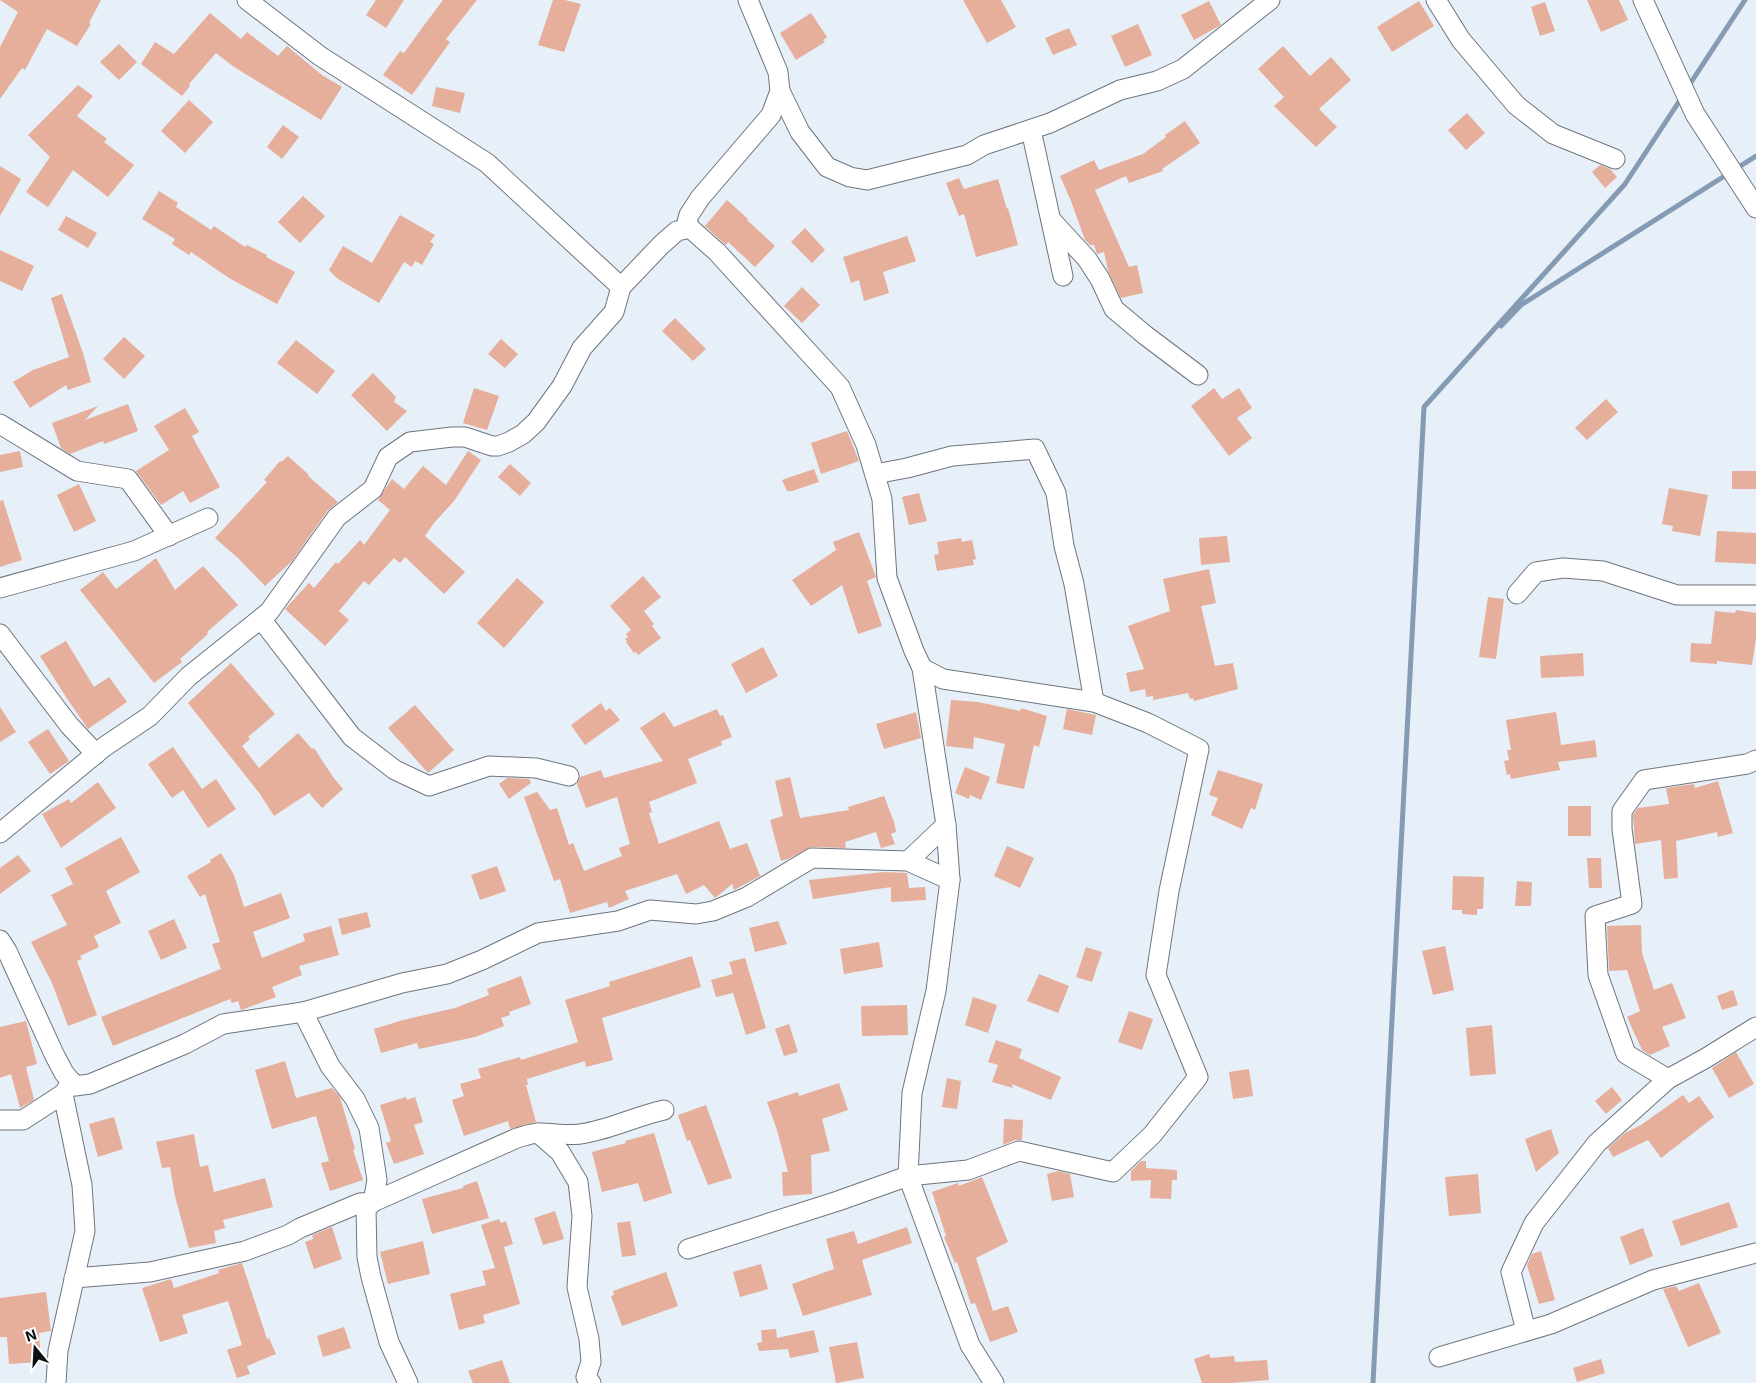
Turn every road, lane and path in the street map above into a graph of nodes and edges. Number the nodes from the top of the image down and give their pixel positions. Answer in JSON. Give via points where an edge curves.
{"nodes":[{"id":1,"x":247,"y":0,"type":"edge"},
{"id":2,"x":748,"y":0,"type":"edge"},
{"id":3,"x":1270,"y":0,"type":"edge"},
{"id":4,"x":1436,"y":0,"type":"edge"},
{"id":5,"x":1643,"y":0,"type":"edge"},
{"id":6,"x":780,"y":91,"type":"junction"},
{"id":7,"x":1031,"y":130,"type":"junction"},
{"id":8,"x":1615,"y":159,"type":"dead end"},
{"id":9,"x":1756,"y":208,"type":"edge"},
{"id":10,"x":1053,"y":222,"type":"junction"},
{"id":11,"x":690,"y":228,"type":"junction"},
{"id":12,"x":1063,"y":276,"type":"dead end"},
{"id":13,"x":621,"y":287,"type":"junction"},
{"id":14,"x":1198,"y":375,"type":"dead end"},
{"id":15,"x":0,"y":424,"type":"edge"},
{"id":16,"x":875,"y":474,"type":"junction"},
{"id":17,"x":208,"y":518,"type":"dead end"},
{"id":18,"x":169,"y":536,"type":"junction"},
{"id":19,"x":0,"y":588,"type":"edge"},
{"id":20,"x":1517,"y":594,"type":"dead end"},
{"id":21,"x":1756,"y":595,"type":"edge"},
{"id":22,"x":261,"y":619,"type":"junction"},
{"id":23,"x":0,"y":634,"type":"edge"},
{"id":24,"x":922,"y":668,"type":"junction"},
{"id":25,"x":1094,"y":702,"type":"junction"},
{"id":26,"x":96,"y":754,"type":"junction"},
{"id":27,"x":1756,"y":760,"type":"edge"},
{"id":28,"x":569,"y":776,"type":"dead end"},
{"id":29,"x":946,"y":825,"type":"junction"},
{"id":30,"x":0,"y":833,"type":"edge"},
{"id":31,"x":908,"y":861,"type":"junction"},
{"id":32,"x":950,"y":880,"type":"junction"},
{"id":33,"x":2,"y":951,"type":"edge"},
{"id":34,"x":303,"y":1012,"type":"junction"},
{"id":35,"x":1756,"y":1027,"type":"edge"},
{"id":36,"x":1668,"y":1078,"type":"junction"},
{"id":37,"x":67,"y":1088,"type":"junction"},
{"id":38,"x":664,"y":1110,"type":"dead end"},
{"id":39,"x":0,"y":1120,"type":"edge"},
{"id":40,"x":538,"y":1133,"type":"junction"},
{"id":41,"x":908,"y":1176,"type":"junction"},
{"id":42,"x":373,"y":1202,"type":"junction"},
{"id":43,"x":688,"y":1249,"type":"dead end"},
{"id":44,"x":1756,"y":1253,"type":"edge"},
{"id":45,"x":74,"y":1278,"type":"junction"},
{"id":46,"x":1526,"y":1331,"type":"junction"},
{"id":47,"x":1438,"y":1357,"type":"dead end"},
{"id":48,"x":56,"y":1383,"type":"edge"},
{"id":49,"x":408,"y":1383,"type":"edge"},
{"id":50,"x":591,"y":1383,"type":"edge"},
{"id":51,"x":994,"y":1383,"type":"edge"}],
"edges":[{"from":1,"to":13,"type":"street","via":[[320,56],[488,163]]},
{"from":2,"to":6,"type":"street","via":[[778,72]]},
{"from":3,"to":7,"type":"street","via":[[1183,69],[1157,81],[1120,90]]},
{"from":4,"to":8,"type":"street","via":[[1461,40],[1516,105],[1553,134]]},
{"from":5,"to":9,"type":"street","via":[[1695,114]]},
{"from":6,"to":7,"type":"street","via":[[800,132],[827,167],[867,180],[968,154],[984,145]]},
{"from":6,"to":11,"type":"street","via":[[771,115],[696,204],[687,222]]},
{"from":7,"to":10,"type":"street"},
{"from":10,"to":12,"type":"street"},
{"from":10,"to":14,"type":"street","via":[[1087,259],[1114,309]]},
{"from":11,"to":13,"type":"street","via":[[677,231],[666,240]]},
{"from":11,"to":16,"type":"street","via":[[717,252],[840,387]]},
{"from":13,"to":22,"type":"street","via":[[614,312],[582,348],[562,386],[536,422],[516,438],[498,446],[452,437],[410,442],[388,457],[373,489],[337,518]]},
{"from":15,"to":18,"type":"street","via":[[77,471],[128,479]]},
{"from":16,"to":24,"type":"street","via":[[882,499],[887,578]]},
{"from":16,"to":25,"type":"street","via":[[952,456],[1034,449],[1056,493]]},
{"from":17,"to":18,"type":"street"},
{"from":18,"to":19,"type":"street","via":[[134,552]]},
{"from":20,"to":21,"type":"street","via":[[1536,572],[1563,568],[1603,571],[1677,595]]},
{"from":22,"to":26,"type":"street","via":[[190,676],[150,716]]},
{"from":22,"to":28,"type":"street","via":[[352,737],[395,770],[429,786],[489,766],[536,768]]},
{"from":23,"to":26,"type":"street"},
{"from":24,"to":25,"type":"street","via":[[943,679]]},
{"from":24,"to":29,"type":"street"},
{"from":25,"to":41,"type":"street","via":[[1148,723],[1199,749],[1169,891],[1156,975],[1198,1077],[1152,1135],[1113,1172],[1019,1151],[968,1170]]},
{"from":26,"to":30,"type":"street"},
{"from":27,"to":36,"type":"street","via":[[1644,780],[1622,811],[1632,904],[1595,916],[1598,975],[1626,1054]]},
{"from":29,"to":31,"type":"street"},
{"from":29,"to":32,"type":"street"},
{"from":31,"to":32,"type":"street"},
{"from":31,"to":34,"type":"street","via":[[812,858],[747,897],[713,911],[696,914],[650,910],[618,921],[538,933],[447,974],[402,983]]},
{"from":32,"to":41,"type":"street","via":[[936,991],[912,1093]]},
{"from":33,"to":37,"type":"street","via":[[64,1073]]},
{"from":34,"to":37,"type":"street","via":[[223,1024],[185,1044],[90,1084]]},
{"from":34,"to":42,"type":"street","via":[[330,1066],[355,1099],[369,1128],[376,1180]]},
{"from":35,"to":36,"type":"street"},
{"from":36,"to":46,"type":"street","via":[[1597,1143],[1534,1223],[1511,1272]]},
{"from":37,"to":39,"type":"street","via":[[22,1120]]},
{"from":37,"to":45,"type":"street","via":[[82,1185],[85,1231]]},
{"from":38,"to":40,"type":"street","via":[[572,1136]]},
{"from":40,"to":42,"type":"street","via":[[503,1143]]},
{"from":40,"to":50,"type":"street","via":[[560,1152],[578,1182],[582,1216],[577,1287],[589,1340],[591,1362],[586,1377]]},
{"from":41,"to":43,"type":"street"},
{"from":41,"to":51,"type":"street","via":[[970,1345]]},
{"from":42,"to":45,"type":"street","via":[[360,1204],[245,1251],[150,1272]]},
{"from":42,"to":49,"type":"street","via":[[366,1209],[367,1257],[388,1342]]},
{"from":44,"to":46,"type":"street","via":[[1653,1280],[1551,1324]]},
{"from":45,"to":48,"type":"street","via":[[58,1351]]},
{"from":46,"to":47,"type":"street"}]}
